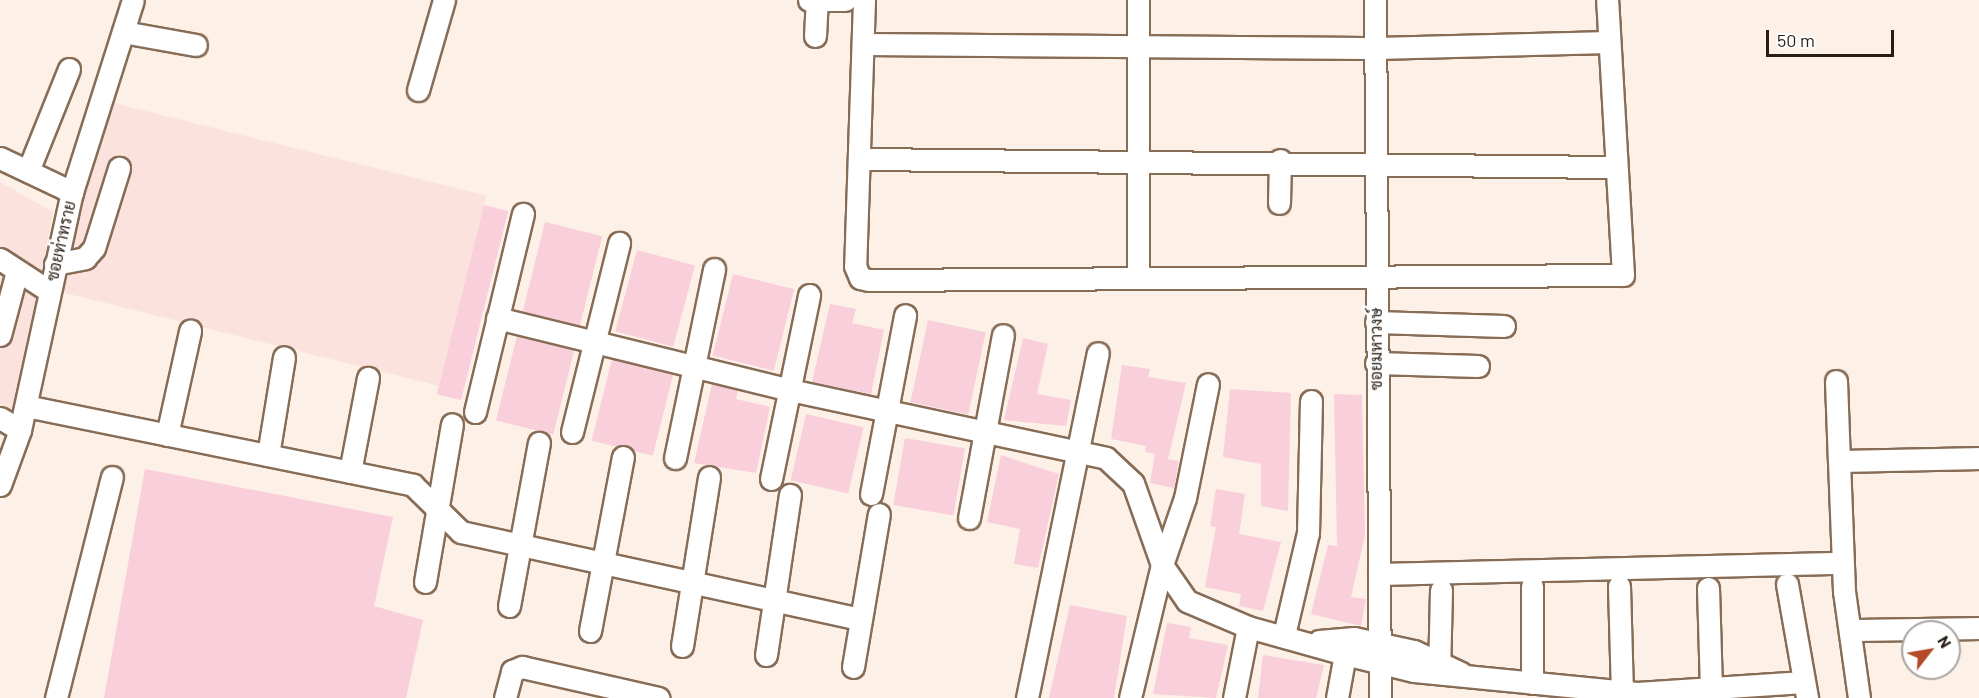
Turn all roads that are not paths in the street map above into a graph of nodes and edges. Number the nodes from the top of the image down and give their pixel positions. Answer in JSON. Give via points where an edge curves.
{"nodes":[{"id":1,"x":133,"y":0,"type":"edge"},
{"id":2,"x":444,"y":0,"type":"edge"},
{"id":3,"x":864,"y":0,"type":"edge"},
{"id":4,"x":1138,"y":0,"type":"edge"},
{"id":5,"x":1375,"y":0,"type":"edge"},
{"id":6,"x":1607,"y":0,"type":"edge"},
{"id":7,"x":813,"y":1,"type":"edge"},
{"id":8,"x":842,"y":1,"type":"edge"},
{"id":9,"x":123,"y":32,"type":"junction"},
{"id":10,"x":815,"y":36,"type":"dead end"},
{"id":11,"x":1609,"y":42,"type":"junction"},
{"id":12,"x":864,"y":44,"type":"junction"},
{"id":13,"x":196,"y":45,"type":"dead end"},
{"id":14,"x":1138,"y":48,"type":"junction"},
{"id":15,"x":1376,"y":48,"type":"junction"},
{"id":16,"x":69,"y":69,"type":"dead end"},
{"id":17,"x":418,"y":90,"type":"dead end"},
{"id":18,"x":0,"y":158,"type":"edge"},
{"id":19,"x":862,"y":159,"type":"junction"},
{"id":20,"x":1280,"y":160,"type":"junction"},
{"id":21,"x":1138,"y":161,"type":"junction"},
{"id":22,"x":1377,"y":161,"type":"junction"},
{"id":23,"x":1616,"y":167,"type":"junction"},
{"id":24,"x":119,"y":168,"type":"dead end"},
{"id":25,"x":28,"y":171,"type":"junction"},
{"id":26,"x":72,"y":192,"type":"junction"},
{"id":27,"x":1279,"y":203,"type":"dead end"},
{"id":28,"x":523,"y":214,"type":"dead end"},
{"id":29,"x":619,"y":243,"type":"dead end"},
{"id":30,"x":56,"y":264,"type":"junction"},
{"id":31,"x":9,"y":265,"type":"edge"},
{"id":32,"x":714,"y":269,"type":"dead end"},
{"id":33,"x":1138,"y":277,"type":"junction"},
{"id":34,"x":1376,"y":277,"type":"junction"},
{"id":35,"x":49,"y":291,"type":"junction"},
{"id":36,"x":809,"y":295,"type":"dead end"},
{"id":37,"x":905,"y":315,"type":"dead end"},
{"id":38,"x":497,"y":318,"type":"junction"},
{"id":39,"x":1376,"y":322,"type":"junction"},
{"id":40,"x":1504,"y":326,"type":"dead end"},
{"id":41,"x":190,"y":331,"type":"dead end"},
{"id":42,"x":0,"y":335,"type":"edge"},
{"id":43,"x":1003,"y":335,"type":"dead end"},
{"id":44,"x":594,"y":341,"type":"junction"},
{"id":45,"x":1098,"y":353,"type":"dead end"},
{"id":46,"x":284,"y":357,"type":"dead end"},
{"id":47,"x":693,"y":363,"type":"junction"},
{"id":48,"x":1376,"y":363,"type":"junction"},
{"id":49,"x":1478,"y":366,"type":"dead end"},
{"id":50,"x":368,"y":378,"type":"dead end"},
{"id":51,"x":1836,"y":381,"type":"dead end"},
{"id":52,"x":1208,"y":384,"type":"dead end"},
{"id":53,"x":790,"y":390,"type":"junction"},
{"id":54,"x":1311,"y":401,"type":"dead end"},
{"id":55,"x":26,"y":406,"type":"junction"},
{"id":56,"x":887,"y":411,"type":"junction"},
{"id":57,"x":475,"y":412,"type":"dead end"},
{"id":58,"x":0,"y":418,"type":"edge"},
{"id":59,"x":452,"y":424,"type":"dead end"},
{"id":60,"x":20,"y":430,"type":"junction"},
{"id":61,"x":572,"y":432,"type":"dead end"},
{"id":62,"x":986,"y":432,"type":"junction"},
{"id":63,"x":167,"y":435,"type":"junction"},
{"id":64,"x":539,"y":443,"type":"dead end"},
{"id":65,"x":1077,"y":450,"type":"junction"},
{"id":66,"x":268,"y":455,"type":"junction"},
{"id":67,"x":623,"y":457,"type":"dead end"},
{"id":68,"x":675,"y":458,"type":"dead end"},
{"id":69,"x":1979,"y":458,"type":"edge"},
{"id":70,"x":1839,"y":461,"type":"junction"},
{"id":71,"x":350,"y":472,"type":"junction"},
{"id":72,"x":112,"y":477,"type":"dead end"},
{"id":73,"x":709,"y":477,"type":"dead end"},
{"id":74,"x":771,"y":479,"type":"dead end"},
{"id":75,"x":0,"y":484,"type":"edge"},
{"id":76,"x":871,"y":494,"type":"dead end"},
{"id":77,"x":790,"y":495,"type":"dead end"},
{"id":78,"x":438,"y":509,"type":"junction"},
{"id":79,"x":879,"y":514,"type":"dead end"},
{"id":80,"x":969,"y":518,"type":"dead end"},
{"id":81,"x":520,"y":545,"type":"junction"},
{"id":82,"x":603,"y":563,"type":"junction"},
{"id":83,"x":1842,"y":563,"type":"junction"},
{"id":84,"x":1162,"y":565,"type":"junction"},
{"id":85,"x":1379,"y":574,"type":"junction"},
{"id":86,"x":425,"y":582,"type":"dead end"},
{"id":87,"x":692,"y":582,"type":"junction"},
{"id":88,"x":1787,"y":584,"type":"dead end"},
{"id":89,"x":1532,"y":586,"type":"dead end"},
{"id":90,"x":1619,"y":586,"type":"dead end"},
{"id":91,"x":1708,"y":588,"type":"dead end"},
{"id":92,"x":1441,"y":590,"type":"dead end"},
{"id":93,"x":774,"y":600,"type":"junction"},
{"id":94,"x":509,"y":606,"type":"dead end"},
{"id":95,"x":861,"y":619,"type":"junction"},
{"id":96,"x":1248,"y":627,"type":"junction"},
{"id":97,"x":1979,"y":628,"type":"edge"},
{"id":98,"x":1850,"y":630,"type":"junction"},
{"id":99,"x":590,"y":631,"type":"dead end"},
{"id":100,"x":1284,"y":635,"type":"junction"},
{"id":101,"x":1317,"y":641,"type":"junction"},
{"id":102,"x":682,"y":646,"type":"dead end"},
{"id":103,"x":1380,"y":653,"type":"junction"},
{"id":104,"x":1346,"y":654,"type":"junction"},
{"id":105,"x":766,"y":656,"type":"dead end"},
{"id":106,"x":853,"y":667,"type":"dead end"},
{"id":107,"x":1440,"y":667,"type":"junction"},
{"id":108,"x":1532,"y":683,"type":"junction"},
{"id":109,"x":590,"y":690,"type":"edge"},
{"id":110,"x":1805,"y":690,"type":"edge"},
{"id":111,"x":1622,"y":691,"type":"junction"},
{"id":112,"x":1723,"y":691,"type":"edge"},
{"id":113,"x":56,"y":698,"type":"edge"},
{"id":114,"x":505,"y":698,"type":"edge"},
{"id":115,"x":658,"y":698,"type":"edge"},
{"id":116,"x":1027,"y":698,"type":"edge"},
{"id":117,"x":1130,"y":698,"type":"edge"},
{"id":118,"x":1234,"y":698,"type":"edge"},
{"id":119,"x":1337,"y":698,"type":"edge"},
{"id":120,"x":1380,"y":698,"type":"edge"},
{"id":121,"x":1859,"y":698,"type":"edge"}],
"edges":[{"from":1,"to":9,"type":"street","name":"ซอยท่าทราย"},
{"from":2,"to":17,"type":"street"},
{"from":3,"to":12,"type":"street"},
{"from":4,"to":14,"type":"street"},
{"from":5,"to":15,"type":"street","name":"ซอยมหาวงษ์"},
{"from":6,"to":11,"type":"street"},
{"from":7,"to":8,"type":"street"},
{"from":7,"to":10,"type":"street"},
{"from":9,"to":13,"type":"street"},
{"from":9,"to":26,"type":"street","name":"ซอยท่าทราย"},
{"from":11,"to":15,"type":"street"},
{"from":11,"to":23,"type":"street"},
{"from":12,"to":14,"type":"street"},
{"from":12,"to":19,"type":"street"},
{"from":14,"to":15,"type":"street"},
{"from":14,"to":21,"type":"street"},
{"from":15,"to":22,"type":"street","name":"ซอยมหาวงษ์"},
{"from":16,"to":25,"type":"street"},
{"from":18,"to":25,"type":"street"},
{"from":19,"to":21,"type":"street"},
{"from":19,"to":33,"type":"street","via":[[855,266],[860,278]]},
{"from":20,"to":21,"type":"street"},
{"from":20,"to":22,"type":"street"},
{"from":20,"to":27,"type":"street"},
{"from":21,"to":33,"type":"street"},
{"from":22,"to":23,"type":"street"},
{"from":22,"to":34,"type":"street","name":"ซอยมหาวงษ์"},
{"from":23,"to":34,"type":"street","via":[[1623,275]]},
{"from":24,"to":30,"type":"street","via":[[94,248],[85,258]]},
{"from":25,"to":26,"type":"street"},
{"from":26,"to":30,"type":"street","name":"ซอยท่าทราย"},
{"from":28,"to":38,"type":"street"},
{"from":29,"to":44,"type":"street"},
{"from":30,"to":35,"type":"street","name":"ซอยท่าทราย"},
{"from":31,"to":35,"type":"street"},
{"from":31,"to":42,"type":"street"},
{"from":32,"to":47,"type":"street"},
{"from":33,"to":34,"type":"street"},
{"from":34,"to":39,"type":"street","name":"ซอยมหาวงษ์"},
{"from":35,"to":55,"type":"street","name":"ซอยท่าทราย"},
{"from":36,"to":53,"type":"street"},
{"from":37,"to":56,"type":"street"},
{"from":38,"to":44,"type":"street"},
{"from":38,"to":57,"type":"street"},
{"from":39,"to":40,"type":"street"},
{"from":39,"to":48,"type":"street","name":"ซอยมหาวงษ์"},
{"from":41,"to":63,"type":"street"},
{"from":43,"to":62,"type":"street"},
{"from":44,"to":47,"type":"street"},
{"from":44,"to":61,"type":"street"},
{"from":45,"to":65,"type":"street"},
{"from":46,"to":66,"type":"street"},
{"from":47,"to":53,"type":"street"},
{"from":47,"to":68,"type":"street"},
{"from":48,"to":49,"type":"street"},
{"from":48,"to":85,"type":"street","name":"ซอยมหาวงษ์"},
{"from":50,"to":71,"type":"street"},
{"from":51,"to":70,"type":"street"},
{"from":52,"to":84,"type":"street","via":[[1185,498]]},
{"from":53,"to":56,"type":"street"},
{"from":53,"to":74,"type":"street"},
{"from":54,"to":100,"type":"street","via":[[1308,533]]},
{"from":55,"to":60,"type":"street","name":"ซอยท่าทราย"},
{"from":55,"to":63,"type":"street"},
{"from":56,"to":62,"type":"street"},
{"from":56,"to":76,"type":"street"},
{"from":58,"to":60,"type":"street"},
{"from":59,"to":78,"type":"street"},
{"from":60,"to":75,"type":"street","name":"ซอยท่าทราย"},
{"from":62,"to":65,"type":"street"},
{"from":62,"to":80,"type":"street"},
{"from":63,"to":66,"type":"street"},
{"from":64,"to":81,"type":"street"},
{"from":65,"to":84,"type":"street","via":[[1106,458],[1133,483]]},
{"from":65,"to":116,"type":"street"},
{"from":66,"to":71,"type":"street"},
{"from":67,"to":82,"type":"street"},
{"from":69,"to":70,"type":"street"},
{"from":70,"to":83,"type":"street"},
{"from":71,"to":78,"type":"street","via":[[413,484]]},
{"from":72,"to":113,"type":"street"},
{"from":73,"to":87,"type":"street"},
{"from":77,"to":93,"type":"street"},
{"from":78,"to":81,"type":"street","via":[[461,532]]},
{"from":78,"to":86,"type":"street"},
{"from":79,"to":95,"type":"street"},
{"from":81,"to":82,"type":"street"},
{"from":81,"to":94,"type":"street"},
{"from":82,"to":87,"type":"street"},
{"from":82,"to":99,"type":"street"},
{"from":83,"to":85,"type":"street"},
{"from":83,"to":98,"type":"street"},
{"from":84,"to":96,"type":"street","via":[[1187,601]]},
{"from":84,"to":117,"type":"street"},
{"from":85,"to":103,"type":"street","name":"ซอยมหาวงษ์"},
{"from":87,"to":93,"type":"street"},
{"from":87,"to":102,"type":"street"},
{"from":88,"to":110,"type":"street"},
{"from":89,"to":108,"type":"street"},
{"from":90,"to":111,"type":"street"},
{"from":91,"to":112,"type":"street"},
{"from":92,"to":107,"type":"street"},
{"from":93,"to":95,"type":"street"},
{"from":93,"to":105,"type":"street"},
{"from":95,"to":106,"type":"street"},
{"from":96,"to":100,"type":"street"},
{"from":96,"to":118,"type":"street"},
{"from":97,"to":98,"type":"street"},
{"from":98,"to":121,"type":"street"},
{"from":100,"to":101,"type":"street"},
{"from":101,"to":103,"type":"street","via":[[1354,638]]},
{"from":101,"to":104,"type":"street"},
{"from":103,"to":104,"type":"street"},
{"from":103,"to":107,"type":"street"},
{"from":103,"to":120,"type":"street","name":"ซอยมหาวงษ์"},
{"from":104,"to":119,"type":"street"},
{"from":107,"to":108,"type":"street"},
{"from":108,"to":111,"type":"street"},
{"from":109,"to":114,"type":"street","via":[[516,668]]},
{"from":109,"to":115,"type":"street"},
{"from":110,"to":112,"type":"street"},
{"from":111,"to":112,"type":"street"}]}
